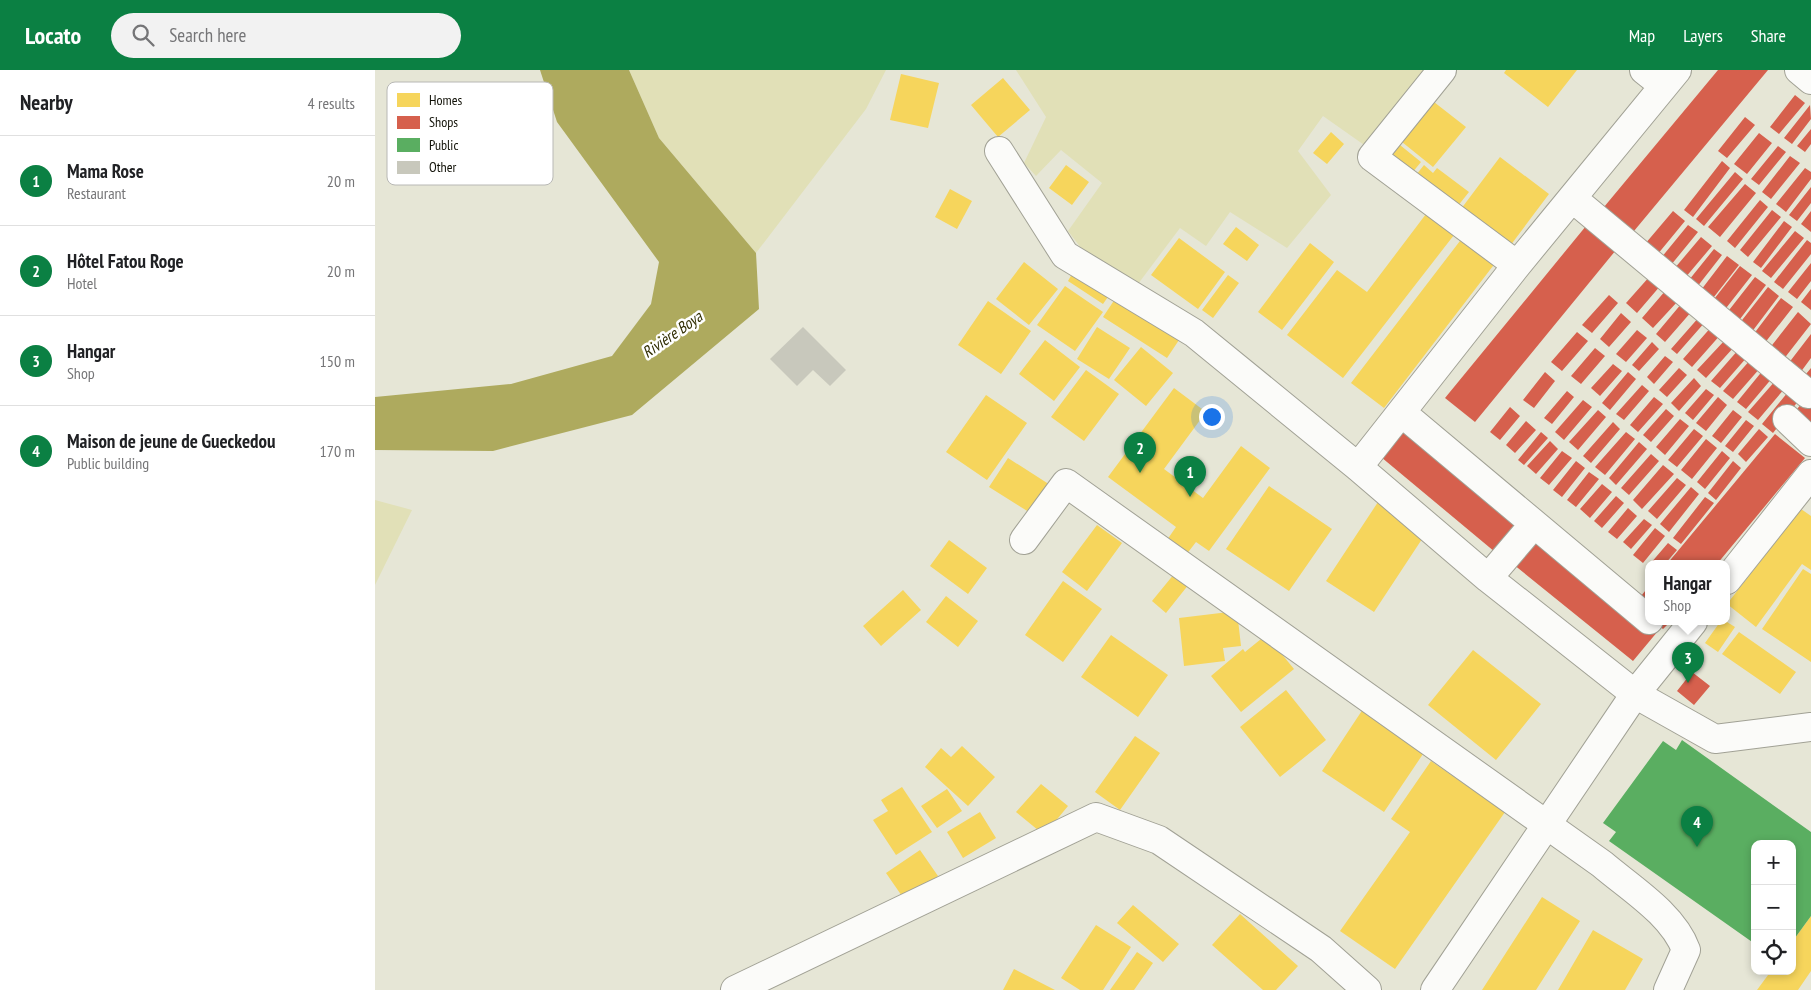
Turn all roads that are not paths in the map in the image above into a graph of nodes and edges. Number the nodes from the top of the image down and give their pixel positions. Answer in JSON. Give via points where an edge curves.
{"nodes":[{"id":1,"x":1442,"y":70,"type":"edge"},
{"id":2,"x":1799,"y":70,"type":"edge"},
{"id":3,"x":1661,"y":75,"type":"edge"},
{"id":4,"x":1811,"y":80,"type":"edge"},
{"id":5,"x":999,"y":152,"type":"dead end"},
{"id":6,"x":1572,"y":198,"type":"junction"},
{"id":7,"x":1517,"y":265,"type":"junction"},
{"id":8,"x":1808,"y":394,"type":"dead end"},
{"id":9,"x":1402,"y":413,"type":"junction"},
{"id":10,"x":1787,"y":419,"type":"dead end"},
{"id":11,"x":1811,"y":442,"type":"edge"},
{"id":12,"x":1358,"y":467,"type":"junction"},
{"id":13,"x":1809,"y":482,"type":"edge"},
{"id":14,"x":1534,"y":524,"type":"junction"},
{"id":15,"x":1024,"y":540,"type":"dead end"},
{"id":16,"x":1730,"y":576,"type":"edge"},
{"id":17,"x":1488,"y":578,"type":"junction"},
{"id":18,"x":1645,"y":617,"type":"edge"},
{"id":19,"x":1655,"y":625,"type":"edge"},
{"id":20,"x":1691,"y":625,"type":"edge"},
{"id":21,"x":1676,"y":643,"type":"junction"},
{"id":22,"x":1635,"y":694,"type":"junction"},
{"id":23,"x":1811,"y":727,"type":"edge"},
{"id":24,"x":1546,"y":826,"type":"junction"},
{"id":25,"x":735,"y":990,"type":"edge"},
{"id":26,"x":1367,"y":990,"type":"edge"},
{"id":27,"x":1435,"y":990,"type":"edge"},
{"id":28,"x":1667,"y":990,"type":"edge"}],
"edges":[{"from":1,"to":7,"type":"street","via":[[1371,157]]},
{"from":2,"to":4,"type":"street"},
{"from":3,"to":6,"type":"street"},
{"from":5,"to":12,"type":"street","via":[[1065,255],[1194,333]]},
{"from":6,"to":7,"type":"street"},
{"from":6,"to":8,"type":"street"},
{"from":7,"to":9,"type":"street"},
{"from":9,"to":12,"type":"street"},
{"from":9,"to":14,"type":"street"},
{"from":10,"to":11,"type":"street"},
{"from":12,"to":17,"type":"street"},
{"from":13,"to":16,"type":"street"},
{"from":14,"to":17,"type":"street"},
{"from":14,"to":18,"type":"street"},
{"from":15,"to":24,"type":"street","via":[[1066,483]]},
{"from":17,"to":22,"type":"street"},
{"from":19,"to":21,"type":"street"},
{"from":20,"to":21,"type":"street"},
{"from":21,"to":22,"type":"street"},
{"from":22,"to":23,"type":"street","via":[[1715,738]]},
{"from":22,"to":24,"type":"street"},
{"from":24,"to":27,"type":"street"},
{"from":24,"to":28,"type":"street","via":[[1602,864],[1659,912],[1681,937],[1686,950]]},
{"from":25,"to":26,"type":"street","via":[[1096,817],[1159,840],[1321,949]]}]}
